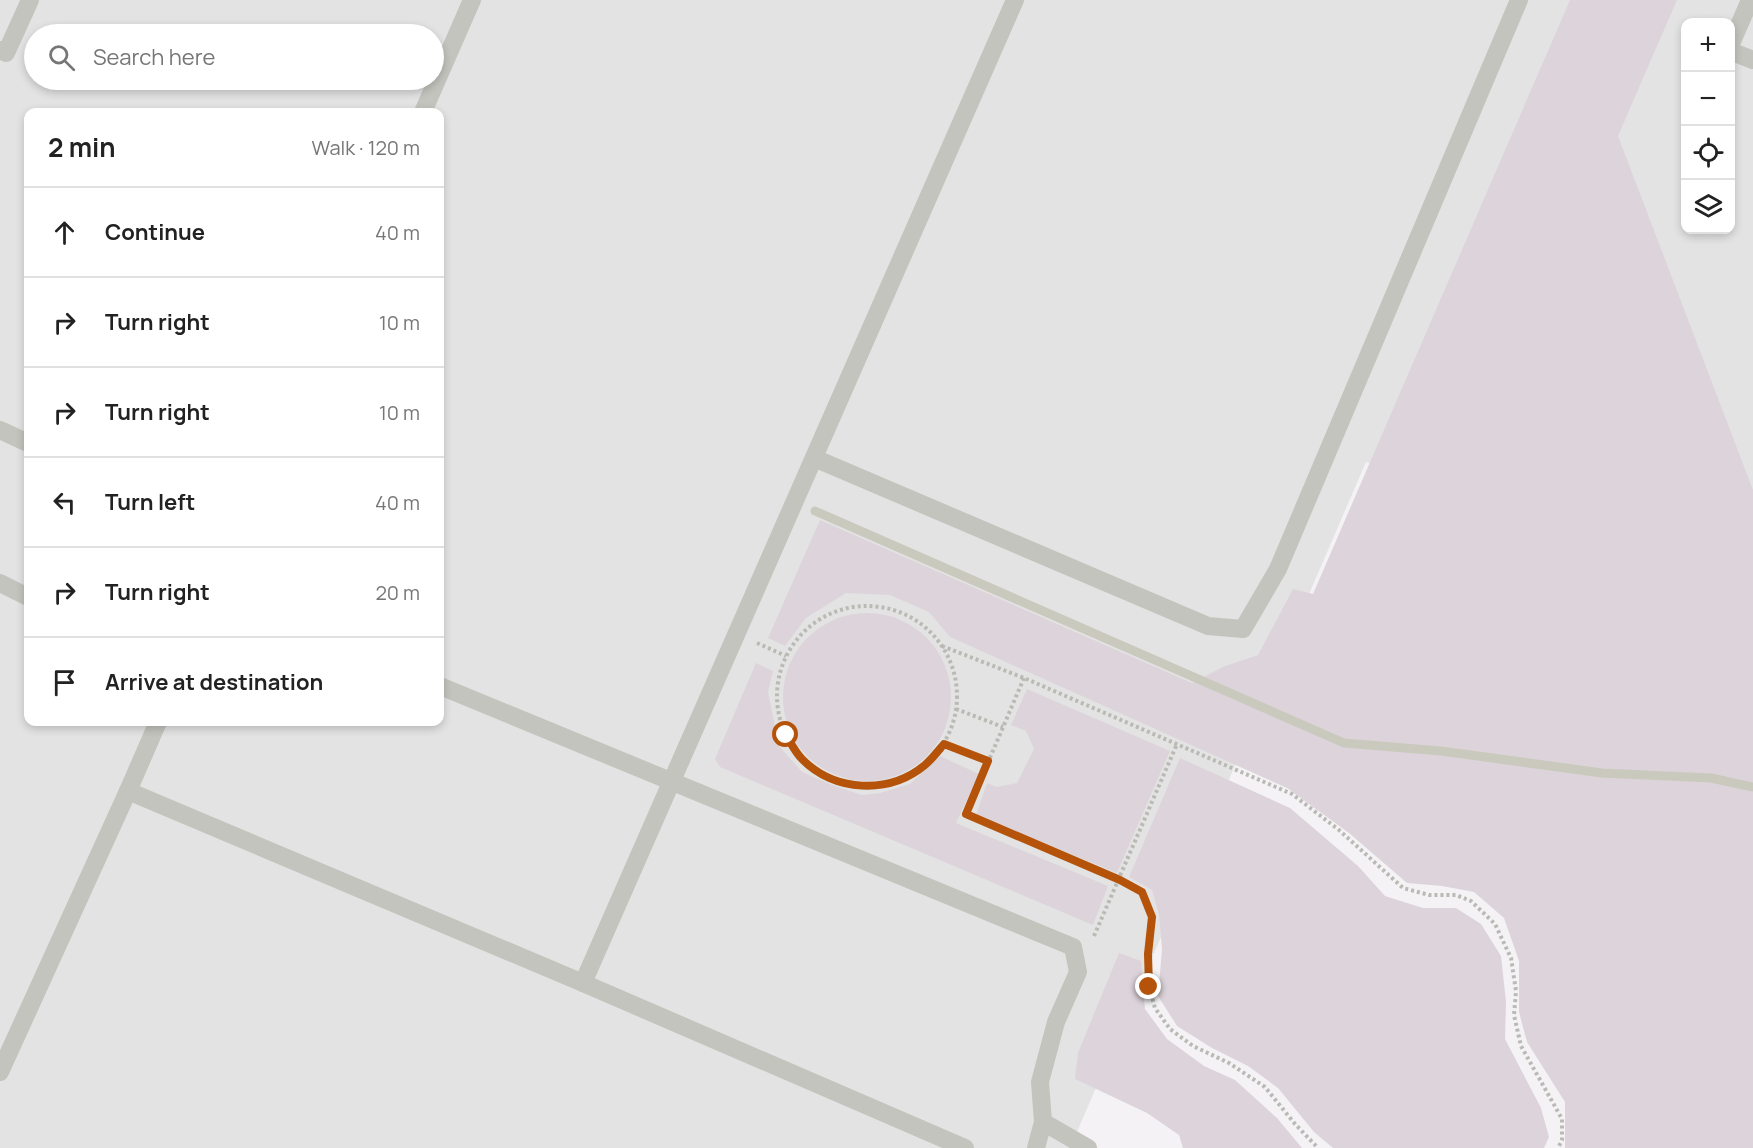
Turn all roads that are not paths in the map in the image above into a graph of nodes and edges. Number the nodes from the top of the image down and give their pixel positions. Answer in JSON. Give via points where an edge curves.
{"nodes":[{"id":1,"x":30,"y":0,"type":"edge"},
{"id":2,"x":472,"y":0,"type":"edge"},
{"id":3,"x":1015,"y":0,"type":"edge"},
{"id":4,"x":1520,"y":0,"type":"edge"},
{"id":5,"x":1750,"y":0,"type":"edge"},
{"id":6,"x":1735,"y":36,"type":"edge"},
{"id":7,"x":0,"y":50,"type":"edge"},
{"id":8,"x":1735,"y":53,"type":"edge"},
{"id":9,"x":1753,"y":60,"type":"edge"},
{"id":10,"x":444,"y":64,"type":"edge"},
{"id":11,"x":433,"y":90,"type":"edge"},
{"id":12,"x":425,"y":108,"type":"edge"},
{"id":13,"x":0,"y":430,"type":"edge"},
{"id":14,"x":24,"y":441,"type":"edge"},
{"id":15,"x":814,"y":458,"type":"junction"},
{"id":16,"x":0,"y":583,"type":"edge"},
{"id":17,"x":24,"y":595,"type":"edge"},
{"id":18,"x":444,"y":688,"type":"edge"},
{"id":19,"x":156,"y":726,"type":"edge"},
{"id":20,"x":671,"y":781,"type":"junction"},
{"id":21,"x":128,"y":791,"type":"junction"},
{"id":22,"x":583,"y":983,"type":"junction"},
{"id":23,"x":0,"y":1072,"type":"edge"},
{"id":24,"x":1043,"y":1122,"type":"junction"},
{"id":25,"x":965,"y":1148,"type":"edge"},
{"id":26,"x":1036,"y":1148,"type":"edge"},
{"id":27,"x":1088,"y":1148,"type":"edge"}],
"edges":[{"from":1,"to":7,"type":"lane","via":[[6,53]]},
{"from":2,"to":10,"type":"lane"},
{"from":3,"to":15,"type":"lane"},
{"from":4,"to":15,"type":"lane","via":[[1278,569],[1243,629],[1208,626]]},
{"from":5,"to":6,"type":"lane"},
{"from":8,"to":9,"type":"lane"},
{"from":11,"to":12,"type":"lane"},
{"from":13,"to":14,"type":"lane"},
{"from":15,"to":20,"type":"lane"},
{"from":16,"to":17,"type":"lane"},
{"from":18,"to":20,"type":"lane"},
{"from":19,"to":21,"type":"lane"},
{"from":20,"to":22,"type":"lane"},
{"from":20,"to":24,"type":"lane","via":[[1073,947],[1078,972],[1056,1022],[1040,1082]]},
{"from":21,"to":22,"type":"lane"},
{"from":21,"to":23,"type":"lane"},
{"from":22,"to":25,"type":"lane"},
{"from":24,"to":26,"type":"lane"},
{"from":24,"to":27,"type":"lane"}]}
